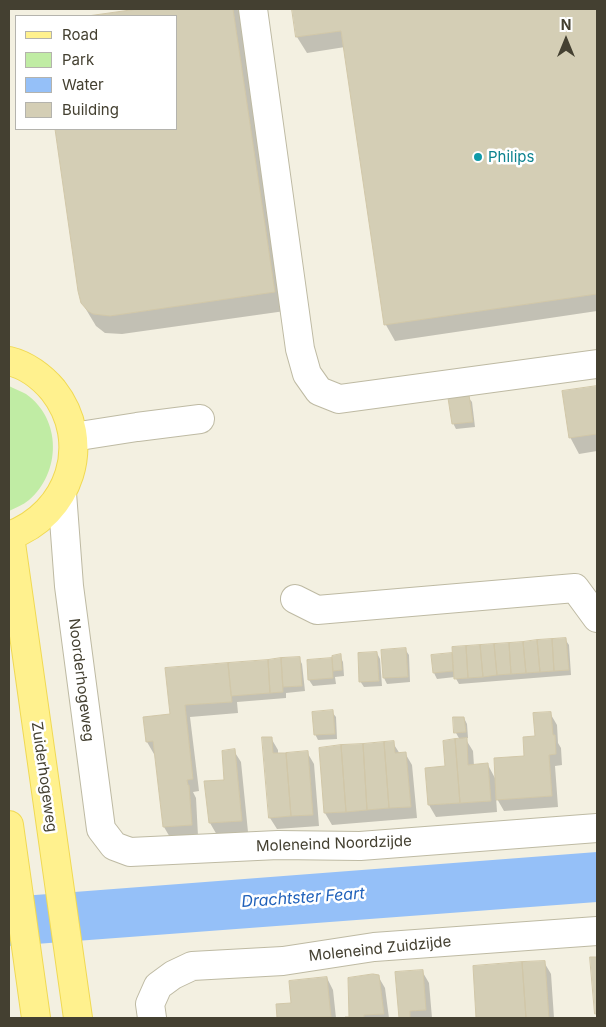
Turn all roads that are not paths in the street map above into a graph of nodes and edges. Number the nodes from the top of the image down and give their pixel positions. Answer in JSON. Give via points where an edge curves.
{"nodes":[{"id":1,"x":253,"y":9,"type":"edge"},
{"id":2,"x":9,"y":361,"type":"edge"},
{"id":3,"x":597,"y":364,"type":"edge"},
{"id":4,"x":200,"y":419,"type":"dead end"},
{"id":5,"x":73,"y":437,"type":"junction"},
{"id":6,"x":62,"y":493,"type":"junction"},
{"id":7,"x":9,"y":536,"type":"edge"},
{"id":8,"x":295,"y":598,"type":"dead end"},
{"id":9,"x":597,"y":618,"type":"edge"},
{"id":10,"x":9,"y":825,"type":"edge"},
{"id":11,"x":597,"y":828,"type":"edge"},
{"id":12,"x":130,"y":852,"type":"joint"},
{"id":13,"x":597,"y":931,"type":"edge"},
{"id":14,"x":151,"y":1011,"type":"edge"},
{"id":15,"x":36,"y":1018,"type":"edge"},
{"id":16,"x":78,"y":1018,"type":"edge"}],
"edges":[{"from":1,"to":3,"type":"street","via":[[300,349],[306,374],[320,391],[340,399]]},
{"from":2,"to":5,"type":"main road","via":[[31,371],[60,399]]},
{"from":4,"to":5,"type":"street"},
{"from":5,"to":6,"type":"main road","via":[[74,456]]},
{"from":6,"to":7,"type":"main road","via":[[40,519]]},
{"from":6,"to":12,"type":"street","name":"Noorderhogeweg","via":[[69,586],[101,829],[114,846]]},
{"from":7,"to":16,"type":"main road","name":"Zuiderhogeweg"},
{"from":8,"to":9,"type":"street","via":[[317,610],[575,588]]},
{"from":10,"to":15,"type":"main road"},
{"from":11,"to":12,"type":"street","name":"Moleneind Noordzijde","via":[[360,846],[278,845]]},
{"from":13,"to":14,"type":"street","name":"Moleneind Zuidzijde","via":[[374,947],[283,961],[192,966],[158,986]]}]}
